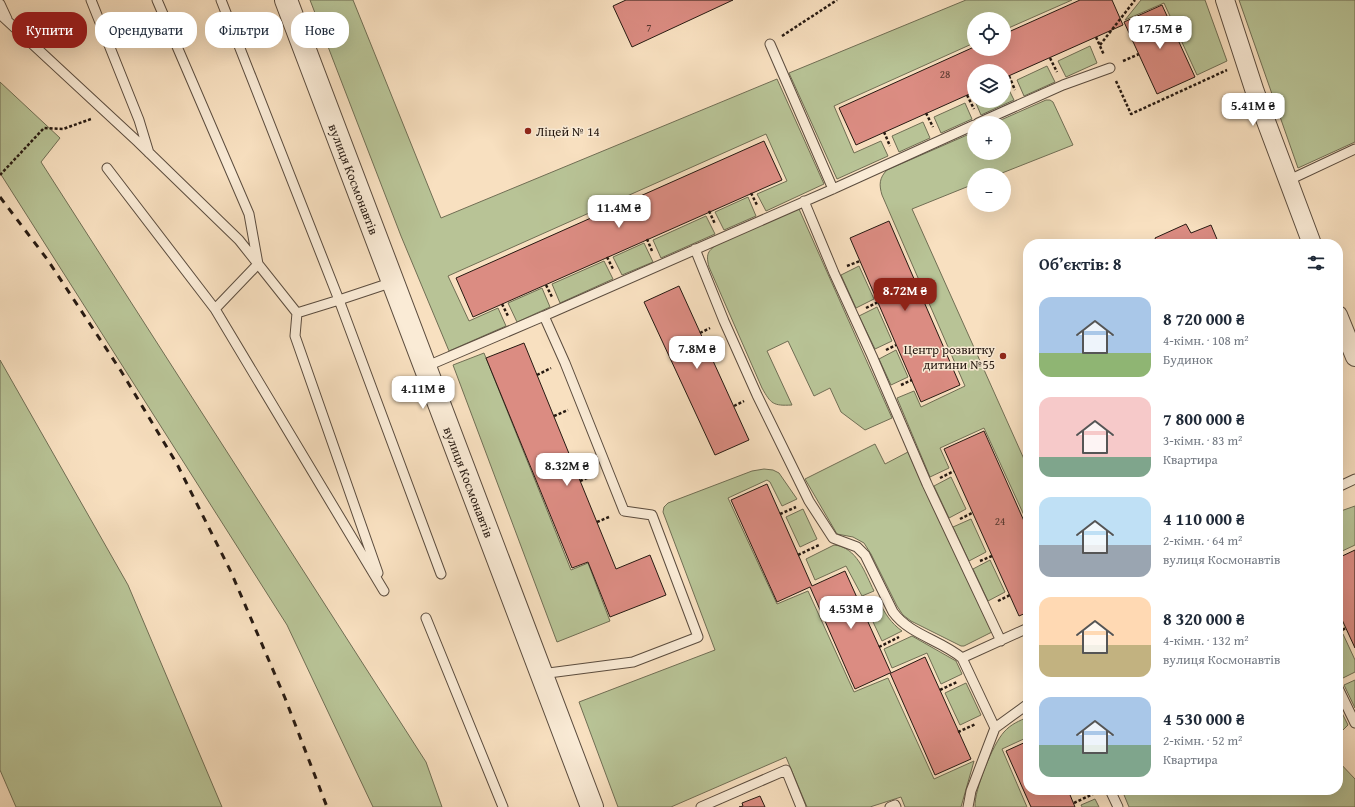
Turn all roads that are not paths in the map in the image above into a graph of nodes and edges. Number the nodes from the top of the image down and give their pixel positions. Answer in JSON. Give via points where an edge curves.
{"nodes":[{"id":1,"x":91,"y":0,"type":"edge"},
{"id":2,"x":157,"y":0,"type":"edge"},
{"id":3,"x":220,"y":0,"type":"edge"},
{"id":4,"x":286,"y":0,"type":"edge"},
{"id":5,"x":1224,"y":0,"type":"edge"},
{"id":6,"x":0,"y":4,"type":"edge"},
{"id":7,"x":0,"y":14,"type":"edge"},
{"id":8,"x":10,"y":23,"type":"junction"},
{"id":9,"x":770,"y":44,"type":"road end"},
{"id":10,"x":1110,"y":68,"type":"road end"},
{"id":11,"x":994,"y":116,"type":"edge"},
{"id":12,"x":967,"y":128,"type":"edge"},
{"id":13,"x":1355,"y":150,"type":"edge"},
{"id":14,"x":150,"y":154,"type":"junction"},
{"id":15,"x":106,"y":168,"type":"dead end"},
{"id":16,"x":1289,"y":180,"type":"junction"},
{"id":17,"x":833,"y":189,"type":"junction"},
{"id":18,"x":804,"y":201,"type":"junction"},
{"id":19,"x":1310,"y":239,"type":"edge"},
{"id":20,"x":695,"y":249,"type":"junction"},
{"id":21,"x":258,"y":264,"type":"junction"},
{"id":22,"x":393,"y":282,"type":"junction"},
{"id":23,"x":339,"y":300,"type":"junction"},
{"id":24,"x":215,"y":309,"type":"junction"},
{"id":25,"x":297,"y":313,"type":"junction"},
{"id":26,"x":544,"y":316,"type":"junction"},
{"id":27,"x":1343,"y":327,"type":"edge"},
{"id":28,"x":1354,"y":352,"type":"edge"},
{"id":29,"x":425,"y":367,"type":"junction"},
{"id":30,"x":1355,"y":479,"type":"edge"},
{"id":31,"x":1343,"y":485,"type":"edge"},
{"id":32,"x":441,"y":574,"type":"dead end"},
{"id":33,"x":426,"y":618,"type":"dead end"},
{"id":34,"x":1023,"y":630,"type":"edge"},
{"id":35,"x":1001,"y":640,"type":"junction"},
{"id":36,"x":962,"y":658,"type":"junction"},
{"id":37,"x":541,"y":674,"type":"junction"},
{"id":38,"x":1343,"y":698,"type":"edge"},
{"id":39,"x":1023,"y":708,"type":"edge"},
{"id":40,"x":1355,"y":723,"type":"edge"},
{"id":41,"x":995,"y":728,"type":"junction"},
{"id":42,"x":1112,"y":795,"type":"edge"},
{"id":43,"x":503,"y":807,"type":"edge"},
{"id":44,"x":592,"y":807,"type":"edge"},
{"id":45,"x":701,"y":807,"type":"edge"},
{"id":46,"x":801,"y":807,"type":"edge"},
{"id":47,"x":890,"y":807,"type":"edge"},
{"id":48,"x":896,"y":807,"type":"edge"},
{"id":49,"x":968,"y":807,"type":"edge"},
{"id":50,"x":1118,"y":807,"type":"edge"}],
"edges":[{"from":1,"to":14,"type":"lane"},
{"from":2,"to":21,"type":"lane","via":[[249,214]]},
{"from":3,"to":23,"type":"lane"},
{"from":4,"to":22,"type":"street","name":"вулиця Космонавтів"},
{"from":5,"to":16,"type":"street"},
{"from":6,"to":8,"type":"lane"},
{"from":7,"to":8,"type":"lane"},
{"from":8,"to":14,"type":"lane"},
{"from":9,"to":17,"type":"lane"},
{"from":10,"to":11,"type":"lane"},
{"from":12,"to":17,"type":"lane"},
{"from":13,"to":16,"type":"lane"},
{"from":14,"to":21,"type":"lane","via":[[239,240]]},
{"from":15,"to":24,"type":"lane"},
{"from":16,"to":19,"type":"street"},
{"from":17,"to":18,"type":"lane"},
{"from":18,"to":20,"type":"lane"},
{"from":18,"to":35,"type":"lane","via":[[927,484]]},
{"from":20,"to":26,"type":"lane"},
{"from":20,"to":36,"type":"lane","via":[[757,395],[809,500],[834,538],[857,547],[865,556],[898,619]]},
{"from":21,"to":24,"type":"lane"},
{"from":21,"to":25,"type":"lane"},
{"from":22,"to":23,"type":"lane"},
{"from":22,"to":29,"type":"street","name":"вулиця Космонавтів"},
{"from":23,"to":25,"type":"lane"},
{"from":23,"to":32,"type":"lane"},
{"from":24,"to":25,"type":"lane","via":[[384,591],[295,336]]},
{"from":26,"to":29,"type":"lane"},
{"from":26,"to":37,"type":"lane","via":[[624,511],[652,515],[698,637],[633,662]]},
{"from":27,"to":28,"type":"street"},
{"from":29,"to":37,"type":"street","name":"вулиця Космонавтів"},
{"from":30,"to":31,"type":"lane"},
{"from":33,"to":43,"type":"lane"},
{"from":34,"to":35,"type":"lane"},
{"from":35,"to":36,"type":"lane"},
{"from":36,"to":41,"type":"lane"},
{"from":37,"to":44,"type":"street","name":"вулиця Космонавтів"},
{"from":38,"to":40,"type":"lane"},
{"from":39,"to":41,"type":"lane"},
{"from":41,"to":49,"type":"lane","via":[[971,791]]},
{"from":42,"to":50,"type":"lane"},
{"from":45,"to":46,"type":"lane","via":[[786,770]]},
{"from":47,"to":48,"type":"lane"}]}
